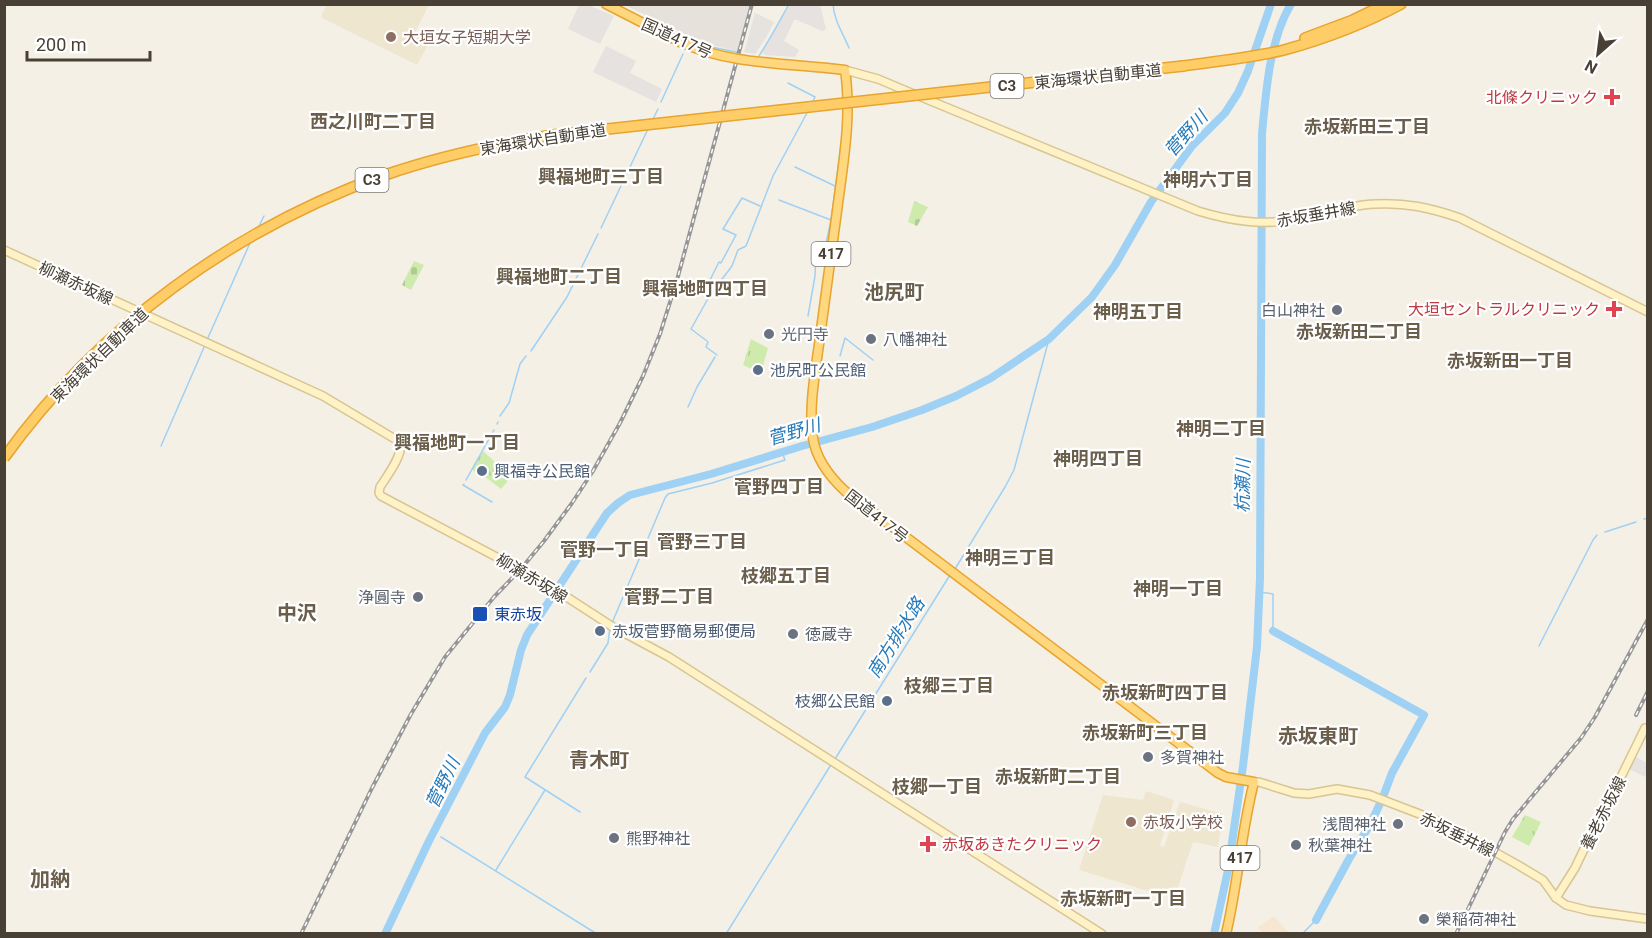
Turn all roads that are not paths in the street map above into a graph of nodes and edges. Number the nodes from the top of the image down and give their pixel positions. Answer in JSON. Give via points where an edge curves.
{"nodes":[{"id":1,"x":606,"y":4,"type":"edge"},
{"id":2,"x":1386,"y":4,"type":"edge"},
{"id":3,"x":1401,"y":4,"type":"edge"},
{"id":4,"x":1183,"y":66,"type":"junction"},
{"id":5,"x":845,"y":70,"type":"junction"},
{"id":6,"x":4,"y":250,"type":"edge"},
{"id":7,"x":1647,"y":312,"type":"edge"},
{"id":8,"x":4,"y":458,"type":"edge"},
{"id":9,"x":1647,"y":729,"type":"edge"},
{"id":10,"x":1254,"y":782,"type":"junction"},
{"id":11,"x":1556,"y":898,"type":"junction"},
{"id":12,"x":1647,"y":919,"type":"edge"},
{"id":13,"x":1102,"y":933,"type":"edge"},
{"id":14,"x":1226,"y":933,"type":"edge"}],
"edges":[{"from":1,"to":5,"type":"highway","name":"国道417号","bridge":true,"via":[[693,48],[721,57]]},
{"from":2,"to":4,"type":"highway","name":"東海環状自動車道","number":"C3","via":[[1298,40]]},
{"from":3,"to":4,"type":"highway","name":"東海環状自動車道","number":"C3","via":[[1357,25],[1293,47]]},
{"from":4,"to":8,"type":"highway","name":"東海環状自動車道","number":"C3","bridge":true,"via":[[553,135],[469,151],[386,175],[267,228],[159,298],[85,364]]},
{"from":5,"to":7,"type":"main road","name":"赤坂垂井線","via":[[888,82],[1198,211],[1233,220],[1287,221],[1373,204],[1428,207],[1460,218]]},
{"from":5,"to":10,"type":"highway","name":"国道417号","number":"417","via":[[847,137],[811,417],[814,442],[825,468],[845,491],[1218,774]]},
{"from":6,"to":13,"type":"main road","name":"柳瀬赤坂線","via":[[323,396],[400,442],[402,449],[380,487],[381,496],[542,581],[611,626],[669,657]]},
{"from":9,"to":11,"type":"main road","name":"養老赤坂線"},
{"from":10,"to":11,"type":"main road","name":"赤坂垂井線","via":[[1294,793],[1337,789],[1370,795],[1443,823],[1543,880]]},
{"from":10,"to":14,"type":"highway","number":"417"},
{"from":11,"to":12,"type":"main road","name":"赤坂垂井線","via":[[1573,908]]}]}
